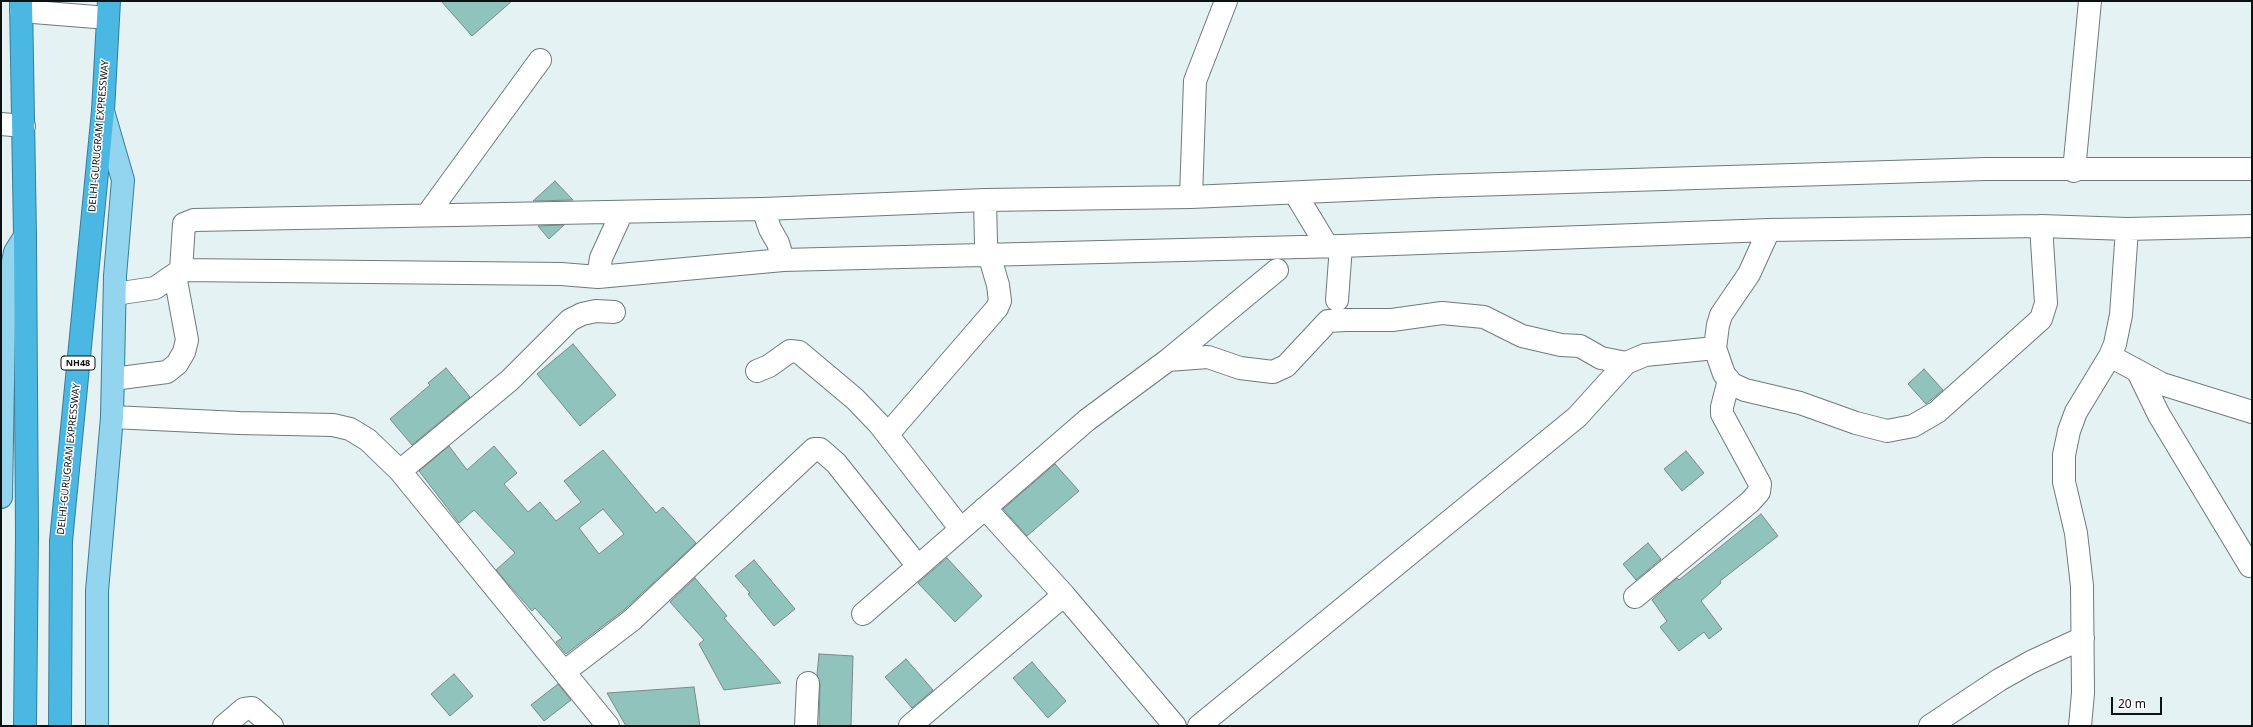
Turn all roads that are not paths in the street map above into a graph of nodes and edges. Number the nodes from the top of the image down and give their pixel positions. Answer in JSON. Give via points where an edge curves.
{"nodes":[{"id":1,"x":1226,"y":1,"type":"edge"},
{"id":2,"x":2090,"y":1,"type":"edge"},
{"id":3,"x":21,"y":6,"type":"edge"},
{"id":4,"x":108,"y":10,"type":"edge"},
{"id":5,"x":540,"y":60,"type":"dead end"},
{"id":6,"x":103,"y":111,"type":"junction"},
{"id":7,"x":1,"y":124,"type":"edge"},
{"id":8,"x":24,"y":126,"type":"junction"},
{"id":9,"x":2252,"y":169,"type":"edge"},
{"id":10,"x":2074,"y":170,"type":"junction"},
{"id":11,"x":1295,"y":193,"type":"junction"},
{"id":12,"x":1191,"y":197,"type":"junction"},
{"id":13,"x":985,"y":200,"type":"junction"},
{"id":14,"x":763,"y":209,"type":"junction"},
{"id":15,"x":622,"y":212,"type":"junction"},
{"id":16,"x":427,"y":215,"type":"junction"},
{"id":17,"x":2041,"y":226,"type":"junction"},
{"id":18,"x":2252,"y":226,"type":"edge"},
{"id":19,"x":2127,"y":229,"type":"junction"},
{"id":20,"x":1768,"y":230,"type":"junction"},
{"id":21,"x":1334,"y":246,"type":"junction"},
{"id":22,"x":14,"y":247,"type":"edge"},
{"id":23,"x":988,"y":254,"type":"junction"},
{"id":24,"x":783,"y":260,"type":"junction"},
{"id":25,"x":1277,"y":270,"type":"dead end"},
{"id":26,"x":178,"y":272,"type":"junction"},
{"id":27,"x":598,"y":277,"type":"junction"},
{"id":28,"x":115,"y":294,"type":"junction"},
{"id":29,"x":1337,"y":300,"type":"junction"},
{"id":30,"x":614,"y":312,"type":"dead end"},
{"id":31,"x":1352,"y":320,"type":"junction"},
{"id":32,"x":1328,"y":321,"type":"junction"},
{"id":33,"x":1715,"y":348,"type":"junction"},
{"id":34,"x":2110,"y":356,"type":"junction"},
{"id":35,"x":1168,"y":360,"type":"junction"},
{"id":36,"x":1626,"y":364,"type":"junction"},
{"id":37,"x":757,"y":371,"type":"dead end"},
{"id":38,"x":2138,"y":372,"type":"junction"},
{"id":39,"x":113,"y":380,"type":"junction"},
{"id":40,"x":1728,"y":380,"type":"junction"},
{"id":41,"x":2252,"y":412,"type":"edge"},
{"id":42,"x":112,"y":416,"type":"junction"},
{"id":43,"x":888,"y":434,"type":"junction"},
{"id":44,"x":2,"y":463,"type":"edge"},
{"id":45,"x":400,"y":471,"type":"junction"},
{"id":46,"x":1,"y":497,"type":"edge"},
{"id":47,"x":985,"y":508,"type":"junction"},
{"id":48,"x":960,"y":528,"type":"junction"},
{"id":49,"x":917,"y":565,"type":"junction"},
{"id":50,"x":2250,"y":566,"type":"dead end"},
{"id":51,"x":1064,"y":595,"type":"junction"},
{"id":52,"x":1635,"y":597,"type":"dead end"},
{"id":53,"x":863,"y":614,"type":"dead end"},
{"id":54,"x":2083,"y":638,"type":"junction"},
{"id":55,"x":564,"y":672,"type":"junction"},
{"id":56,"x":808,"y":682,"type":"dead end"},
{"id":57,"x":25,"y":726,"type":"edge"},
{"id":58,"x":60,"y":726,"type":"edge"},
{"id":59,"x":97,"y":726,"type":"edge"},
{"id":60,"x":224,"y":726,"type":"edge"},
{"id":61,"x":272,"y":726,"type":"edge"},
{"id":62,"x":608,"y":726,"type":"edge"},
{"id":63,"x":806,"y":726,"type":"edge"},
{"id":64,"x":910,"y":726,"type":"edge"},
{"id":65,"x":1175,"y":726,"type":"edge"},
{"id":66,"x":1199,"y":726,"type":"edge"},
{"id":67,"x":1930,"y":726,"type":"edge"},
{"id":68,"x":2080,"y":726,"type":"edge"}],
"edges":[{"from":1,"to":12,"type":"street","via":[[1195,81]]},
{"from":2,"to":10,"type":"street"},
{"from":3,"to":4,"type":"street"},
{"from":3,"to":8,"type":"highway"},
{"from":4,"to":6,"type":"highway","name":"DELHI-GURUGRAM EXPRESSWAY","number":"NH48"},
{"from":5,"to":16,"type":"street"},
{"from":6,"to":28,"type":"main road","via":[[123,180]]},
{"from":6,"to":58,"type":"highway","name":"DELHI-GURUGRAM EXPRESSWAY","number":"NH48","via":[[61,541]]},
{"from":7,"to":8,"type":"street"},
{"from":8,"to":22,"type":"highway"},
{"from":9,"to":10,"type":"street"},
{"from":10,"to":11,"type":"street","via":[[1814,174]]},
{"from":11,"to":12,"type":"street"},
{"from":11,"to":21,"type":"street"},
{"from":12,"to":13,"type":"street"},
{"from":13,"to":14,"type":"street"},
{"from":13,"to":23,"type":"street"},
{"from":14,"to":15,"type":"street"},
{"from":14,"to":24,"type":"street"},
{"from":15,"to":16,"type":"street"},
{"from":15,"to":27,"type":"street","via":[[601,258]]},
{"from":16,"to":26,"type":"street","via":[[194,220],[184,224]]},
{"from":17,"to":19,"type":"street"},
{"from":17,"to":20,"type":"street"},
{"from":17,"to":40,"type":"street","via":[[2046,303],[2043,315],[1937,412],[1920,424],[1899,430],[1876,429],[1800,403],[1745,390]]},
{"from":18,"to":19,"type":"street"},
{"from":19,"to":34,"type":"street","via":[[2121,315]]},
{"from":20,"to":21,"type":"street"},
{"from":20,"to":33,"type":"street","via":[[1749,274],[1721,314]]},
{"from":21,"to":23,"type":"street"},
{"from":21,"to":29,"type":"street"},
{"from":22,"to":44,"type":"main road","via":[[4,322]]},
{"from":22,"to":57,"type":"highway","via":[[27,536]]},
{"from":23,"to":24,"type":"street"},
{"from":23,"to":43,"type":"street","via":[[998,285],[998,308]]},
{"from":24,"to":27,"type":"street"},
{"from":25,"to":35,"type":"street"},
{"from":26,"to":27,"type":"street","via":[[561,274]]},
{"from":26,"to":28,"type":"street","via":[[153,288]]},
{"from":26,"to":39,"type":"street","via":[[187,340],[177,364],[167,372]]},
{"from":28,"to":39,"type":"main road"},
{"from":29,"to":31,"type":"street"},
{"from":29,"to":32,"type":"street"},
{"from":30,"to":45,"type":"street","via":[[596,311],[570,320],[510,380]]},
{"from":31,"to":32,"type":"street"},
{"from":31,"to":36,"type":"street","via":[[1392,320],[1442,313],[1484,317],[1522,336],[1561,345],[1580,346],[1601,358]]},
{"from":32,"to":35,"type":"street","via":[[1286,366],[1273,372],[1240,368],[1208,358]]},
{"from":33,"to":36,"type":"street","via":[[1645,355]]},
{"from":33,"to":40,"type":"street","via":[[1718,361]]},
{"from":34,"to":38,"type":"street"},
{"from":34,"to":54,"type":"street","via":[[2076,412],[2064,454],[2064,482],[2076,533],[2082,586]]},
{"from":35,"to":47,"type":"street","via":[[1087,420]]},
{"from":36,"to":66,"type":"street","via":[[1577,418]]},
{"from":37,"to":43,"type":"street","via":[[790,351],[797,351],[855,399]]},
{"from":38,"to":41,"type":"street","via":[[2162,384]]},
{"from":38,"to":50,"type":"street","via":[[2159,415]]},
{"from":39,"to":42,"type":"main road"},
{"from":40,"to":52,"type":"street","via":[[1722,414],[1760,484],[1759,492]]},
{"from":42,"to":45,"type":"street","via":[[333,425],[350,429],[368,440]]},
{"from":42,"to":59,"type":"main road","via":[[97,590]]},
{"from":43,"to":48,"type":"street"},
{"from":44,"to":46,"type":"main road"},
{"from":45,"to":55,"type":"street"},
{"from":47,"to":48,"type":"street"},
{"from":47,"to":51,"type":"street"},
{"from":48,"to":49,"type":"street"},
{"from":49,"to":53,"type":"street"},
{"from":49,"to":55,"type":"street","via":[[836,463],[820,449],[814,449],[632,620]]},
{"from":51,"to":64,"type":"street"},
{"from":51,"to":65,"type":"street"},
{"from":54,"to":67,"type":"street","via":[[2045,654],[1998,680]]},
{"from":54,"to":68,"type":"street"},
{"from":55,"to":62,"type":"street"},
{"from":56,"to":63,"type":"street"},
{"from":60,"to":61,"type":"street","via":[[244,709],[252,708]]}]}
